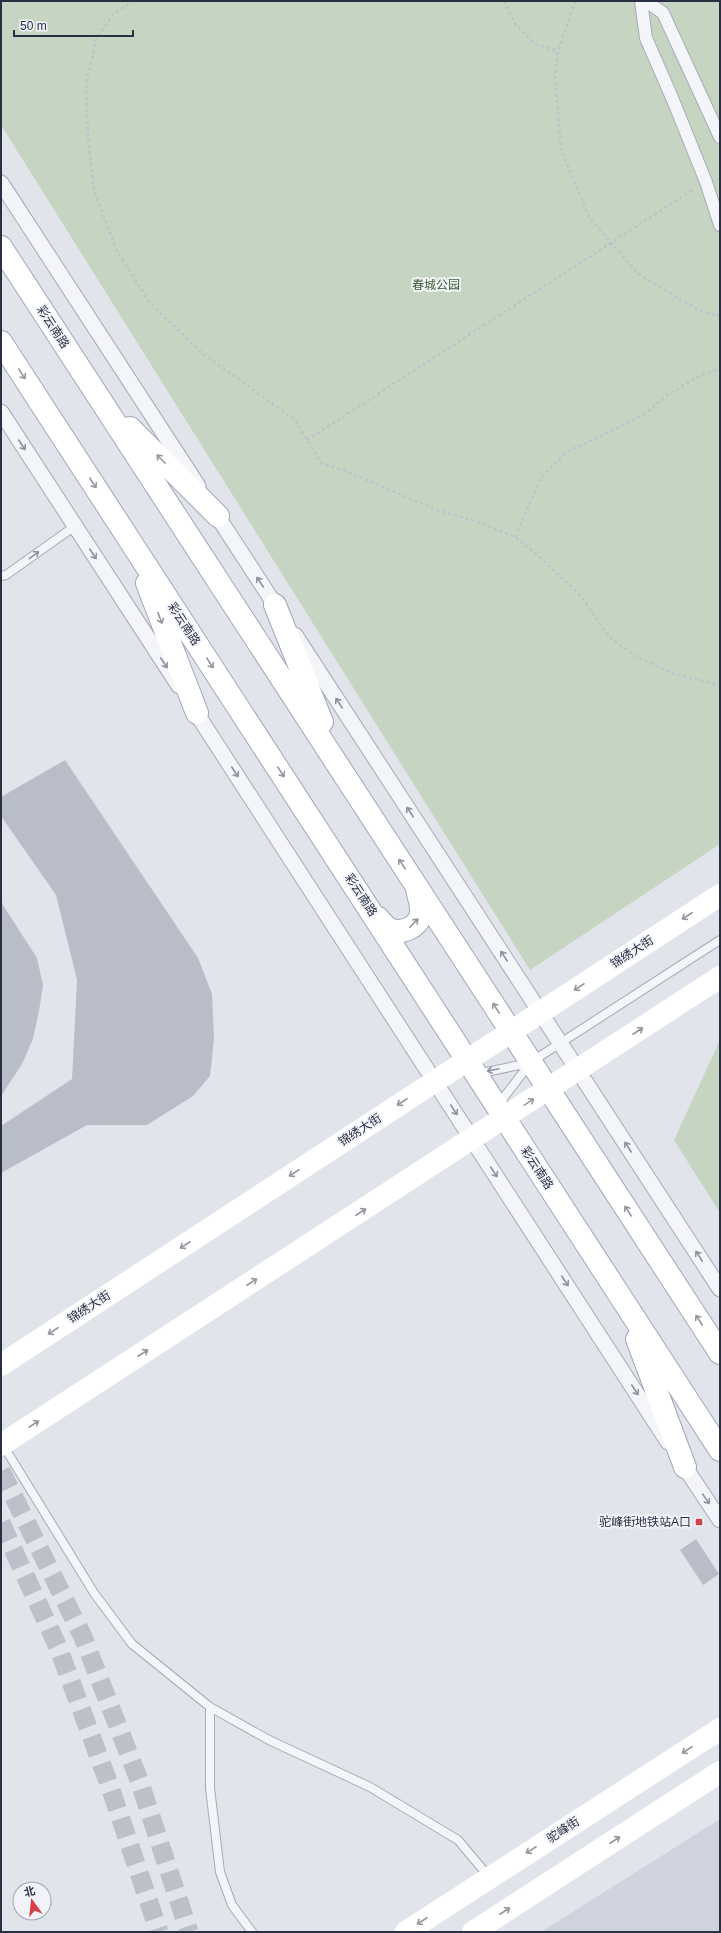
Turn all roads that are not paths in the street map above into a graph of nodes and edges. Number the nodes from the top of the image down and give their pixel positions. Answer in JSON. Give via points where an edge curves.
{"nodes":[{"id":1,"x":641,"y":1,"type":"edge"},
{"id":2,"x":646,"y":1,"type":"edge"},
{"id":3,"x":720,"y":137,"type":"edge"},
{"id":4,"x":1,"y":184,"type":"edge"},
{"id":5,"x":720,"y":225,"type":"edge"},
{"id":6,"x":1,"y":247,"type":"edge"},
{"id":7,"x":1,"y":342,"type":"edge"},
{"id":8,"x":97,"y":394,"type":"junction"},
{"id":9,"x":1,"y":412,"type":"edge"},
{"id":10,"x":218,"y":516,"type":"junction"},
{"id":11,"x":75,"y":526,"type":"junction"},
{"id":12,"x":132,"y":542,"type":"junction"},
{"id":13,"x":1,"y":576,"type":"edge"},
{"id":14,"x":275,"y":604,"type":"junction"},
{"id":15,"x":197,"y":713,"type":"junction"},
{"id":16,"x":340,"y":768,"type":"junction"},
{"id":17,"x":416,"y":885,"type":"junction"},
{"id":18,"x":720,"y":895,"type":"edge"},
{"id":19,"x":371,"y":912,"type":"junction"},
{"id":20,"x":720,"y":940,"type":"edge"},
{"id":21,"x":720,"y":977,"type":"edge"},
{"id":22,"x":540,"y":1012,"type":"junction"},
{"id":23,"x":511,"y":1031,"type":"junction"},
{"id":24,"x":560,"y":1044,"type":"junction"},
{"id":25,"x":531,"y":1062,"type":"junction"},
{"id":26,"x":578,"y":1070,"type":"junction"},
{"id":27,"x":461,"y":1073,"type":"junction"},
{"id":28,"x":548,"y":1089,"type":"junction"},
{"id":29,"x":496,"y":1113,"type":"junction"},
{"id":30,"x":473,"y":1139,"type":"junction"},
{"id":31,"x":720,"y":1289,"type":"edge"},
{"id":32,"x":624,"y":1303,"type":"junction"},
{"id":33,"x":720,"y":1353,"type":"edge"},
{"id":34,"x":1,"y":1365,"type":"edge"},
{"id":35,"x":2,"y":1445,"type":"edge"},
{"id":36,"x":720,"y":1450,"type":"edge"},
{"id":37,"x":685,"y":1467,"type":"junction"},
{"id":38,"x":720,"y":1520,"type":"edge"},
{"id":39,"x":210,"y":1707,"type":"junction"},
{"id":40,"x":720,"y":1729,"type":"edge"},
{"id":41,"x":717,"y":1775,"type":"edge"},
{"id":42,"x":489,"y":1877,"type":"junction"},
{"id":43,"x":252,"y":1932,"type":"edge"},
{"id":44,"x":406,"y":1932,"type":"edge"},
{"id":45,"x":473,"y":1932,"type":"edge"}],
"edges":[{"from":1,"to":5,"type":"street","via":[[646,38],[706,182]]},
{"from":2,"to":3,"type":"street","via":[[663,13]]},
{"from":4,"to":10,"type":"street"},
{"from":6,"to":8,"type":"main road","name":"彩云南路"},
{"from":7,"to":12,"type":"main road","name":"彩云南路","one_way":true},
{"from":10,"to":8,"type":"main road","one_way":true},
{"from":8,"to":16,"type":"main road","name":"彩云南路"},
{"from":9,"to":11,"type":"street","one_way":true},
{"from":14,"to":10,"type":"street","one_way":true},
{"from":13,"to":11,"type":"lane","one_way":true},
{"from":11,"to":15,"type":"street","one_way":true},
{"from":12,"to":15,"type":"main road","one_way":true},
{"from":12,"to":19,"type":"main road","name":"彩云南路","one_way":true},
{"from":14,"to":16,"type":"main road"},
{"from":22,"to":14,"type":"street","one_way":true},
{"from":15,"to":27,"type":"street","one_way":true},
{"from":17,"to":16,"type":"main road","name":"彩云南路","one_way":true},
{"from":19,"to":17,"type":"main road","one_way":true,"via":[[388,928],[400,931],[412,927],[421,913]]},
{"from":23,"to":17,"type":"main road","name":"彩云南路","one_way":true},
{"from":18,"to":22,"type":"main road","name":"锦绣大街","one_way":true},
{"from":19,"to":27,"type":"main road","name":"彩云南路"},
{"from":20,"to":24,"type":"lane"},
{"from":26,"to":21,"type":"main road","one_way":true},
{"from":22,"to":23,"type":"main road","name":"锦绣大街"},
{"from":22,"to":24,"type":"street"},
{"from":23,"to":25,"type":"main road","name":"彩云南路"},
{"from":23,"to":27,"type":"main road","name":"锦绣大街"},
{"from":24,"to":25,"type":"lane"},
{"from":24,"to":26,"type":"street"},
{"from":25,"to":27,"type":"lane","one_way":true},
{"from":25,"to":28,"type":"main road","name":"彩云南路"},
{"from":25,"to":29,"type":"lane"},
{"from":26,"to":28,"type":"main road"},
{"from":31,"to":26,"type":"street","one_way":true},
{"from":27,"to":29,"type":"main road","name":"彩云南路"},
{"from":27,"to":30,"type":"street","one_way":true},
{"from":27,"to":34,"type":"main road","name":"锦绣大街","one_way":true},
{"from":29,"to":28,"type":"main road","one_way":true},
{"from":33,"to":28,"type":"main road","name":"彩云南路","one_way":true},
{"from":29,"to":30,"type":"main road"},
{"from":29,"to":32,"type":"main road","name":"彩云南路"},
{"from":35,"to":30,"type":"main road","one_way":true},
{"from":30,"to":37,"type":"street","one_way":true},
{"from":32,"to":36,"type":"main road","name":"彩云南路"},
{"from":32,"to":37,"type":"main road"},
{"from":35,"to":39,"type":"lane","via":[[94,1593],[132,1644]]},
{"from":37,"to":38,"type":"street","one_way":true},
{"from":39,"to":42,"type":"lane","via":[[269,1740],[370,1787],[424,1819],[458,1840]]},
{"from":39,"to":43,"type":"lane","via":[[210,1788],[220,1872],[232,1905]]},
{"from":40,"to":42,"type":"main road","name":"驼峰街","one_way":true},
{"from":45,"to":41,"type":"main road","one_way":true},
{"from":42,"to":44,"type":"main road","name":"驼峰街","one_way":true}]}
